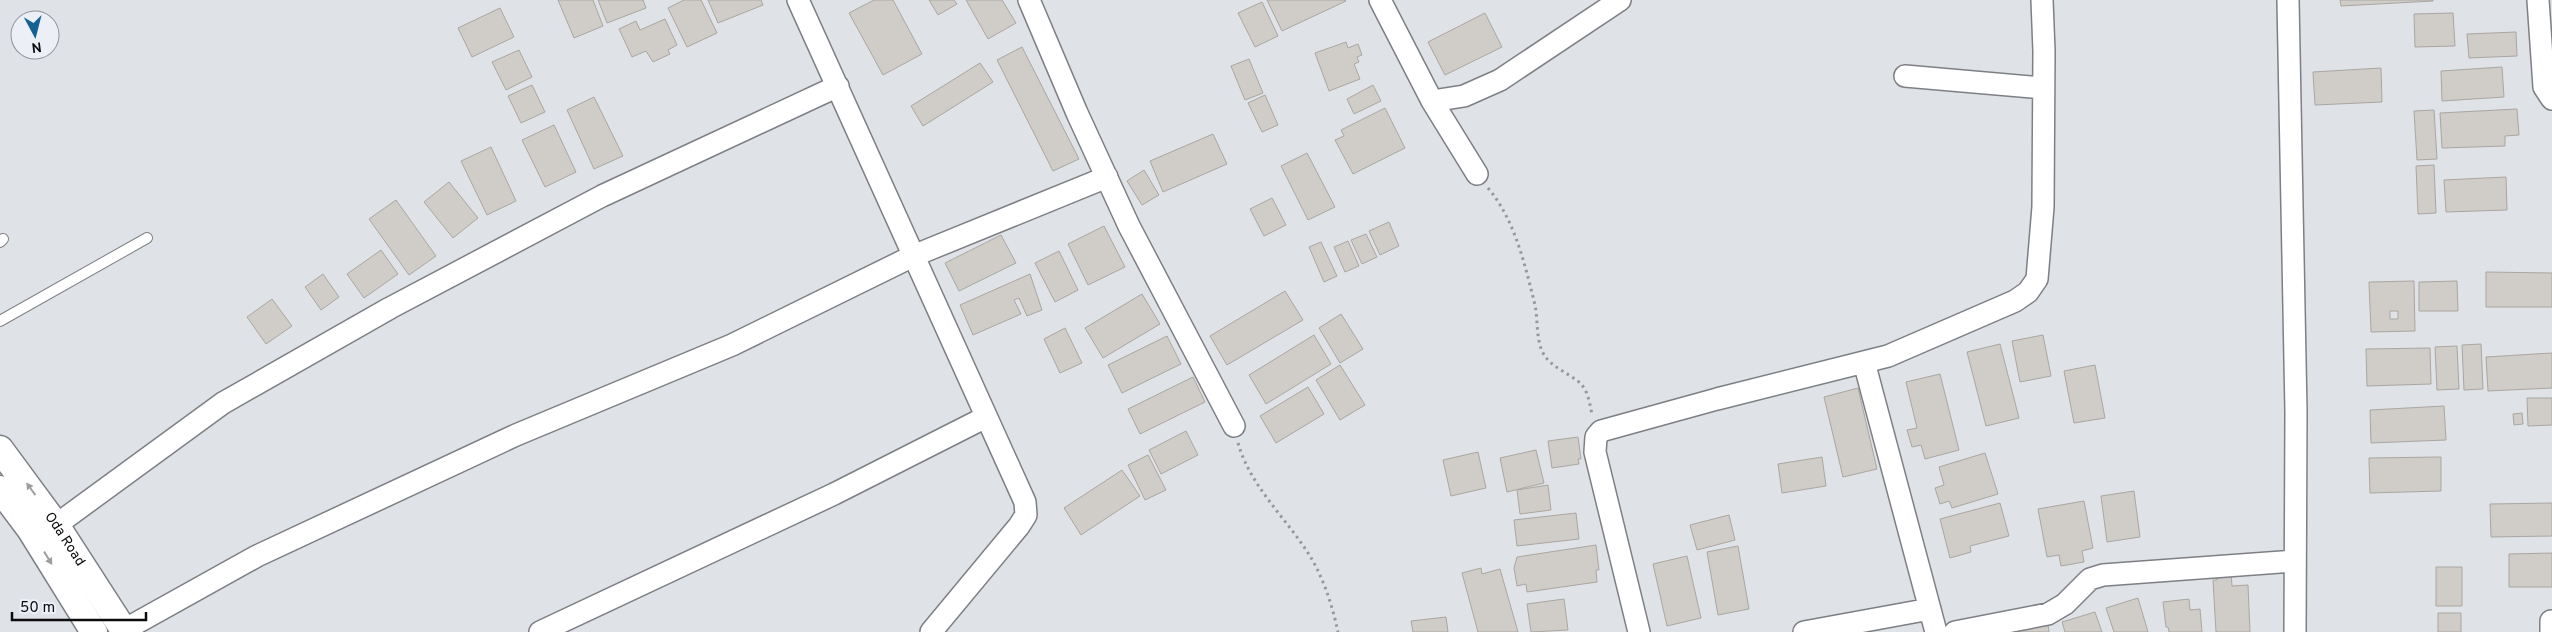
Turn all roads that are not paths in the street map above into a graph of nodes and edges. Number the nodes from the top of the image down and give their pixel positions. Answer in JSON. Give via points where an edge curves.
{"nodes":[{"id":1,"x":798,"y":0,"type":"edge"},
{"id":2,"x":1029,"y":0,"type":"edge"},
{"id":3,"x":1380,"y":0,"type":"edge"},
{"id":4,"x":1620,"y":0,"type":"edge"},
{"id":5,"x":2042,"y":0,"type":"edge"},
{"id":6,"x":2288,"y":0,"type":"edge"},
{"id":7,"x":2538,"y":0,"type":"edge"},
{"id":8,"x":1904,"y":76,"type":"dead end"},
{"id":9,"x":838,"y":86,"type":"junction"},
{"id":10,"x":2043,"y":88,"type":"junction"},
{"id":11,"x":2552,"y":99,"type":"edge"},
{"id":12,"x":1432,"y":101,"type":"junction"},
{"id":13,"x":1477,"y":174,"type":"road end"},
{"id":14,"x":1107,"y":177,"type":"junction"},
{"id":15,"x":147,"y":238,"type":"dead end"},
{"id":16,"x":913,"y":256,"type":"junction"},
{"id":17,"x":0,"y":320,"type":"edge"},
{"id":18,"x":1864,"y":362,"type":"junction"},
{"id":19,"x":986,"y":417,"type":"junction"},
{"id":20,"x":1234,"y":426,"type":"road end"},
{"id":21,"x":0,"y":449,"type":"edge"},
{"id":22,"x":0,"y":490,"type":"edge"},
{"id":23,"x":56,"y":525,"type":"junction"},
{"id":24,"x":2294,"y":561,"type":"junction"},
{"id":25,"x":1930,"y":609,"type":"junction"},
{"id":26,"x":125,"y":631,"type":"edge"},
{"id":27,"x":94,"y":632,"type":"edge"},
{"id":28,"x":540,"y":632,"type":"edge"},
{"id":29,"x":932,"y":632,"type":"edge"},
{"id":30,"x":1639,"y":632,"type":"edge"},
{"id":31,"x":1804,"y":632,"type":"edge"},
{"id":32,"x":1936,"y":632,"type":"edge"},
{"id":33,"x":1955,"y":632,"type":"edge"},
{"id":34,"x":2294,"y":632,"type":"edge"}],
"edges":[{"from":1,"to":9,"type":"street"},
{"from":2,"to":14,"type":"street"},
{"from":3,"to":12,"type":"street"},
{"from":4,"to":12,"type":"street","via":[[1500,80],[1464,96]]},
{"from":5,"to":10,"type":"street"},
{"from":6,"to":24,"type":"street","via":[[2296,412]]},
{"from":7,"to":11,"type":"street","via":[[2544,87]]},
{"from":8,"to":10,"type":"street"},
{"from":9,"to":16,"type":"street"},
{"from":9,"to":23,"type":"street","via":[[602,196],[390,308],[223,403]]},
{"from":10,"to":18,"type":"street","via":[[2043,206],[2037,279],[2028,292],[2014,301],[1888,356]]},
{"from":12,"to":13,"type":"street"},
{"from":14,"to":16,"type":"street"},
{"from":14,"to":20,"type":"street","via":[[1129,226]]},
{"from":15,"to":17,"type":"lane"},
{"from":16,"to":19,"type":"street"},
{"from":16,"to":26,"type":"street","via":[[732,345],[516,436],[257,556]]},
{"from":18,"to":25,"type":"street"},
{"from":18,"to":30,"type":"street","via":[[1602,431],[1596,437],[1595,452]]},
{"from":19,"to":28,"type":"street","via":[[834,494]]},
{"from":19,"to":29,"type":"street","via":[[1025,502],[1026,515]]},
{"from":23,"to":21,"type":"street","name":"Oda Road","one_way":true},
{"from":22,"to":27,"type":"street","name":"Oda Road","one_way":true,"via":[[30,529]]},
{"from":23,"to":26,"type":"street","name":"Oda Road"},
{"from":24,"to":33,"type":"street","via":[[2103,575],[2090,579],[2065,604],[2048,614]]},
{"from":24,"to":34,"type":"street"},
{"from":25,"to":31,"type":"street"},
{"from":25,"to":32,"type":"street"}]}
